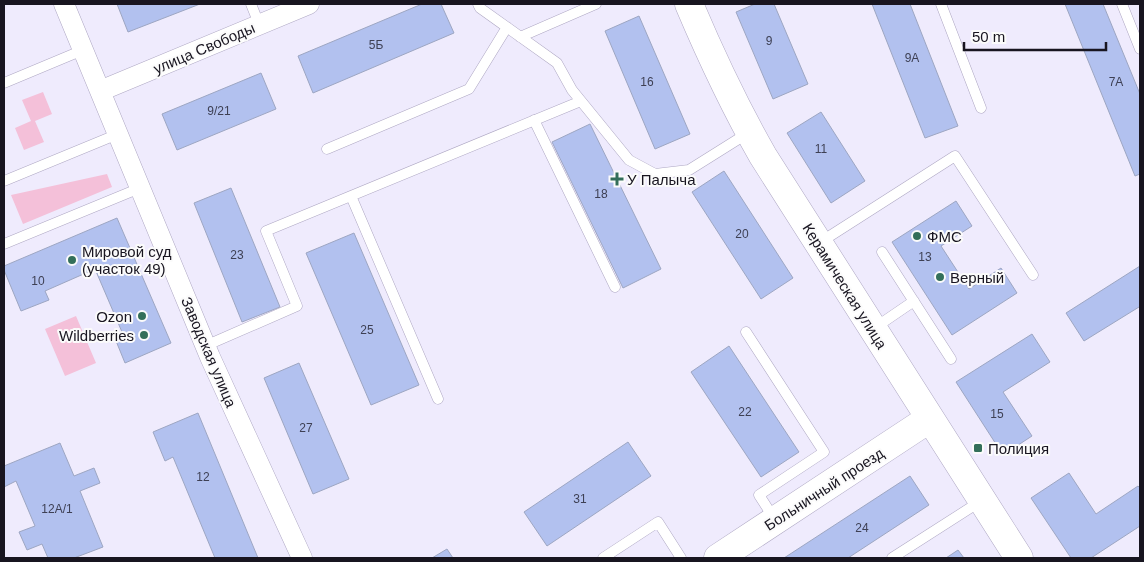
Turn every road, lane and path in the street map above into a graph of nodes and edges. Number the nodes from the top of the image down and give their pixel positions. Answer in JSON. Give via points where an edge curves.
{"nodes":[{"id":1,"x":64,"y":4,"type":"edge"},
{"id":2,"x":251,"y":4,"type":"edge"},
{"id":3,"x":308,"y":4,"type":"edge"},
{"id":4,"x":478,"y":4,"type":"edge"},
{"id":5,"x":596,"y":4,"type":"edge"},
{"id":6,"x":689,"y":4,"type":"edge"},
{"id":7,"x":941,"y":4,"type":"edge"},
{"id":8,"x":1122,"y":4,"type":"edge"},
{"id":9,"x":259,"y":24,"type":"junction"},
{"id":10,"x":507,"y":27,"type":"junction"},
{"id":11,"x":520,"y":37,"type":"junction"},
{"id":12,"x":1140,"y":49,"type":"edge"},
{"id":13,"x":83,"y":50,"type":"junction"},
{"id":14,"x":4,"y":83,"type":"edge"},
{"id":15,"x":100,"y":91,"type":"junction"},
{"id":16,"x":581,"y":101,"type":"junction"},
{"id":17,"x":982,"y":108,"type":"dead end"},
{"id":18,"x":534,"y":120,"type":"junction"},
{"id":19,"x":749,"y":132,"type":"junction"},
{"id":20,"x":118,"y":134,"type":"junction"},
{"id":21,"x":327,"y":149,"type":"dead end"},
{"id":22,"x":4,"y":181,"type":"edge"},
{"id":23,"x":140,"y":188,"type":"junction"},
{"id":24,"x":350,"y":196,"type":"junction"},
{"id":25,"x":4,"y":244,"type":"edge"},
{"id":26,"x":819,"y":244,"type":"junction"},
{"id":27,"x":882,"y":252,"type":"dead end"},
{"id":28,"x":1033,"y":275,"type":"dead end"},
{"id":29,"x":615,"y":287,"type":"dead end"},
{"id":30,"x":914,"y":301,"type":"junction"},
{"id":31,"x":872,"y":329,"type":"junction"},
{"id":32,"x":746,"y":332,"type":"dead end"},
{"id":33,"x":205,"y":346,"type":"junction"},
{"id":34,"x":951,"y":359,"type":"dead end"},
{"id":35,"x":438,"y":399,"type":"dead end"},
{"id":36,"x":929,"y":420,"type":"junction"},
{"id":37,"x":981,"y":501,"type":"junction"},
{"id":38,"x":776,"y":520,"type":"junction"},
{"id":39,"x":302,"y":558,"type":"edge"},
{"id":40,"x":603,"y":558,"type":"edge"},
{"id":41,"x":681,"y":558,"type":"edge"},
{"id":42,"x":718,"y":558,"type":"edge"},
{"id":43,"x":892,"y":558,"type":"edge"},
{"id":44,"x":1019,"y":558,"type":"edge"}],
"edges":[{"from":1,"to":13,"type":"street","name":"Заводская улица"},
{"from":2,"to":9,"type":"lane"},
{"from":3,"to":9,"type":"street","name":"улица Свободы"},
{"from":4,"to":10,"type":"lane"},
{"from":5,"to":11,"type":"lane"},
{"from":6,"to":19,"type":"main road","name":"Керамическая улица"},
{"from":7,"to":17,"type":"lane"},
{"from":8,"to":12,"type":"lane"},
{"from":9,"to":15,"type":"street","name":"улица Свободы"},
{"from":10,"to":11,"type":"lane"},
{"from":10,"to":21,"type":"lane","via":[[470,89]]},
{"from":11,"to":16,"type":"lane","via":[[557,63]]},
{"from":13,"to":14,"type":"lane"},
{"from":13,"to":15,"type":"street","name":"Заводская улица"},
{"from":15,"to":20,"type":"street","name":"Заводская улица"},
{"from":16,"to":18,"type":"lane"},
{"from":16,"to":19,"type":"lane","via":[[629,160],[655,174],[689,170]]},
{"from":18,"to":24,"type":"lane"},
{"from":18,"to":29,"type":"lane"},
{"from":19,"to":26,"type":"main road","name":"Керамическая улица"},
{"from":20,"to":22,"type":"lane"},
{"from":20,"to":23,"type":"street","name":"Заводская улица"},
{"from":23,"to":25,"type":"lane"},
{"from":23,"to":33,"type":"street","name":"Заводская улица"},
{"from":24,"to":33,"type":"lane","via":[[266,230],[297,306]]},
{"from":24,"to":35,"type":"lane"},
{"from":26,"to":28,"type":"lane","via":[[955,156]]},
{"from":26,"to":31,"type":"main road","name":"Керамическая улица"},
{"from":27,"to":30,"type":"lane"},
{"from":30,"to":31,"type":"lane"},
{"from":30,"to":34,"type":"lane"},
{"from":31,"to":36,"type":"main road","name":"Керамическая улица"},
{"from":32,"to":38,"type":"lane","via":[[824,452],[759,495]]},
{"from":33,"to":39,"type":"street","name":"Заводская улица"},
{"from":36,"to":37,"type":"main road","name":"Керамическая улица"},
{"from":36,"to":38,"type":"main road","name":"Больничный проезд"},
{"from":37,"to":43,"type":"lane"},
{"from":37,"to":44,"type":"main road","name":"Керамическая улица"},
{"from":38,"to":42,"type":"main road","name":"Больничный проезд"},
{"from":40,"to":41,"type":"lane","via":[[658,522]]}]}
